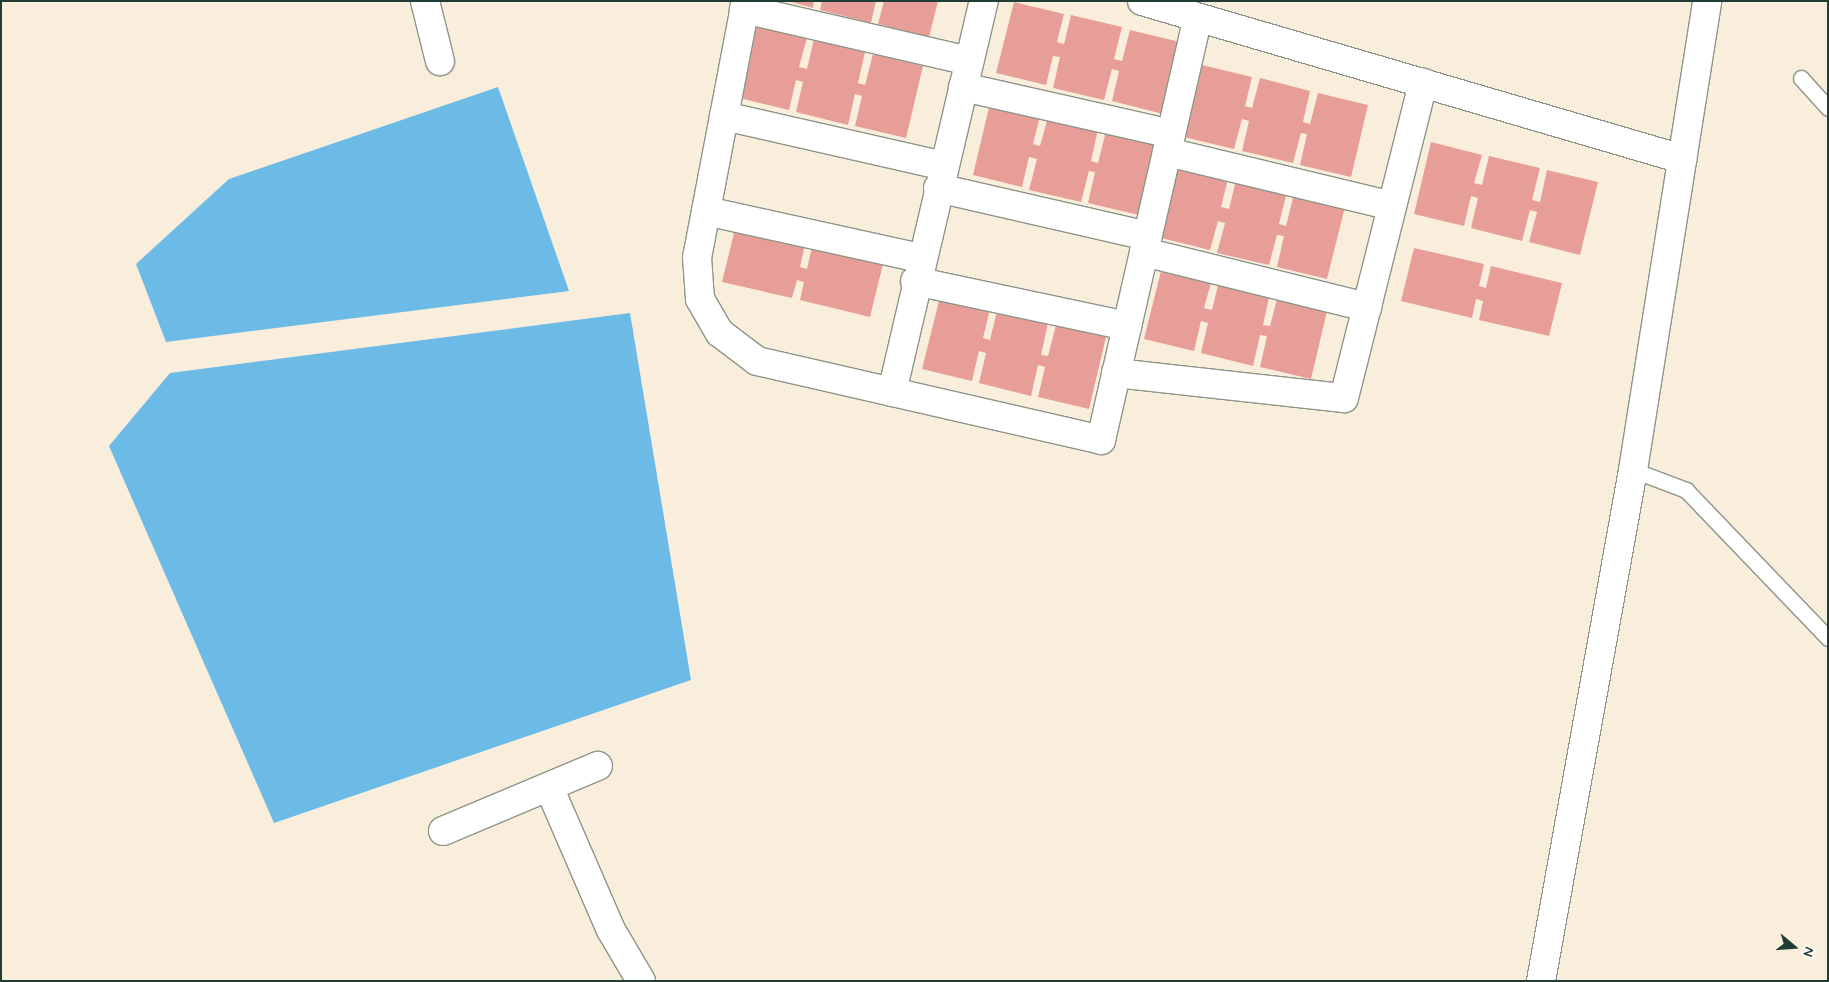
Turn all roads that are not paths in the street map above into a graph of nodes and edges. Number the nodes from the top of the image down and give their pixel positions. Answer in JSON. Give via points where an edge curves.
{"nodes":[{"id":1,"x":424,"y":1,"type":"edge"},
{"id":2,"x":984,"y":1,"type":"edge"},
{"id":3,"x":1142,"y":1,"type":"edge"},
{"id":4,"x":1707,"y":1,"type":"edge"},
{"id":5,"x":745,"y":5,"type":"edge"},
{"id":6,"x":1198,"y":18,"type":"junction"},
{"id":7,"x":440,"y":61,"type":"dead end"},
{"id":8,"x":966,"y":74,"type":"junction"},
{"id":9,"x":1801,"y":78,"type":"dead end"},
{"id":10,"x":1423,"y":83,"type":"junction"},
{"id":11,"x":1828,"y":108,"type":"edge"},
{"id":12,"x":724,"y":116,"type":"junction"},
{"id":13,"x":1169,"y":143,"type":"junction"},
{"id":14,"x":1682,"y":159,"type":"junction"},
{"id":15,"x":941,"y":177,"type":"junction"},
{"id":16,"x":1392,"y":206,"type":"junction"},
{"id":17,"x":706,"y":211,"type":"junction"},
{"id":18,"x":1146,"y":244,"type":"junction"},
{"id":19,"x":918,"y":269,"type":"junction"},
{"id":20,"x":1367,"y":307,"type":"junction"},
{"id":21,"x":1127,"y":326,"type":"junction"},
{"id":22,"x":1116,"y":373,"type":"junction"},
{"id":23,"x":892,"y":392,"type":"junction"},
{"id":24,"x":1633,"y":470,"type":"junction"},
{"id":25,"x":1828,"y":638,"type":"edge"},
{"id":26,"x":598,"y":766,"type":"dead end"},
{"id":27,"x":549,"y":787,"type":"junction"},
{"id":28,"x":443,"y":831,"type":"dead end"},
{"id":29,"x":642,"y":981,"type":"edge"},
{"id":30,"x":1541,"y":981,"type":"edge"}],
"edges":[{"from":1,"to":7,"type":"street"},
{"from":2,"to":8,"type":"street"},
{"from":3,"to":6,"type":"street"},
{"from":4,"to":14,"type":"street"},
{"from":5,"to":8,"type":"street"},
{"from":5,"to":12,"type":"street"},
{"from":6,"to":10,"type":"street"},
{"from":6,"to":13,"type":"street"},
{"from":8,"to":13,"type":"street"},
{"from":8,"to":15,"type":"street"},
{"from":9,"to":11,"type":"lane"},
{"from":10,"to":14,"type":"street"},
{"from":10,"to":16,"type":"street"},
{"from":12,"to":15,"type":"street"},
{"from":12,"to":17,"type":"street"},
{"from":13,"to":16,"type":"street"},
{"from":13,"to":18,"type":"street"},
{"from":14,"to":24,"type":"street"},
{"from":15,"to":18,"type":"street"},
{"from":15,"to":19,"type":"street"},
{"from":16,"to":20,"type":"street"},
{"from":17,"to":19,"type":"street"},
{"from":17,"to":23,"type":"street","via":[[697,257],[700,299],[720,333],[757,361]]},
{"from":18,"to":20,"type":"street"},
{"from":18,"to":21,"type":"street"},
{"from":19,"to":21,"type":"street"},
{"from":19,"to":23,"type":"street"},
{"from":20,"to":22,"type":"street","via":[[1344,398]]},
{"from":21,"to":22,"type":"street"},
{"from":22,"to":23,"type":"street","via":[[1101,440]]},
{"from":24,"to":25,"type":"lane","via":[[1686,490]]},
{"from":24,"to":30,"type":"street"},
{"from":26,"to":27,"type":"street"},
{"from":27,"to":28,"type":"street"},
{"from":27,"to":29,"type":"street","via":[[612,930]]}]}
